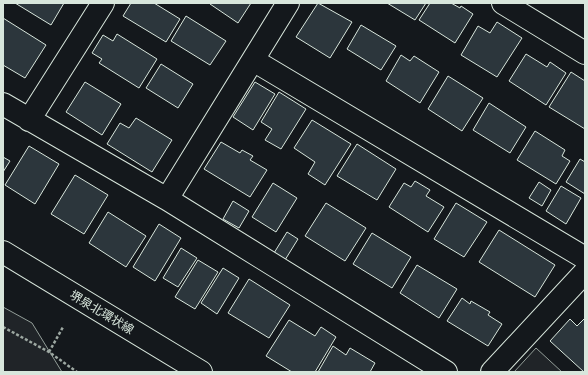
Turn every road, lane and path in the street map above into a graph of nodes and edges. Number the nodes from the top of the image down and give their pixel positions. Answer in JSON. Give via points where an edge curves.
{"nodes":[{"id":1,"x":103,"y":3,"type":"edge"},
{"id":2,"x":288,"y":3,"type":"edge"},
{"id":3,"x":503,"y":3,"type":"edge"},
{"id":4,"x":585,"y":53,"type":"edge"},
{"id":5,"x":253,"y":60,"type":"junction"},
{"id":6,"x":3,"y":104,"type":"edge"},
{"id":7,"x":29,"y":120,"type":"junction"},
{"id":8,"x":167,"y":199,"type":"junction"},
{"id":9,"x":3,"y":252,"type":"edge"},
{"id":10,"x":585,"y":258,"type":"edge"},
{"id":11,"x":585,"y":272,"type":"edge"},
{"id":12,"x":63,"y":327,"type":"dead end"},
{"id":13,"x":3,"y":328,"type":"edge"},
{"id":14,"x":49,"y":352,"type":"junction"},
{"id":15,"x":77,"y":372,"type":"edge"},
{"id":16,"x":201,"y":372,"type":"edge"},
{"id":17,"x":446,"y":372,"type":"edge"},
{"id":18,"x":492,"y":372,"type":"edge"}],
"edges":[{"from":1,"to":7,"type":"street"},
{"from":2,"to":5,"type":"street"},
{"from":3,"to":4,"type":"street"},
{"from":5,"to":8,"type":"street"},
{"from":5,"to":10,"type":"street"},
{"from":6,"to":7,"type":"street"},
{"from":7,"to":8,"type":"street"},
{"from":8,"to":17,"type":"street"},
{"from":9,"to":16,"type":"street","name":"堺泉北環状線"},
{"from":11,"to":18,"type":"street"},
{"from":12,"to":14,"type":"path"},
{"from":13,"to":14,"type":"path"},
{"from":14,"to":15,"type":"path"}]}
